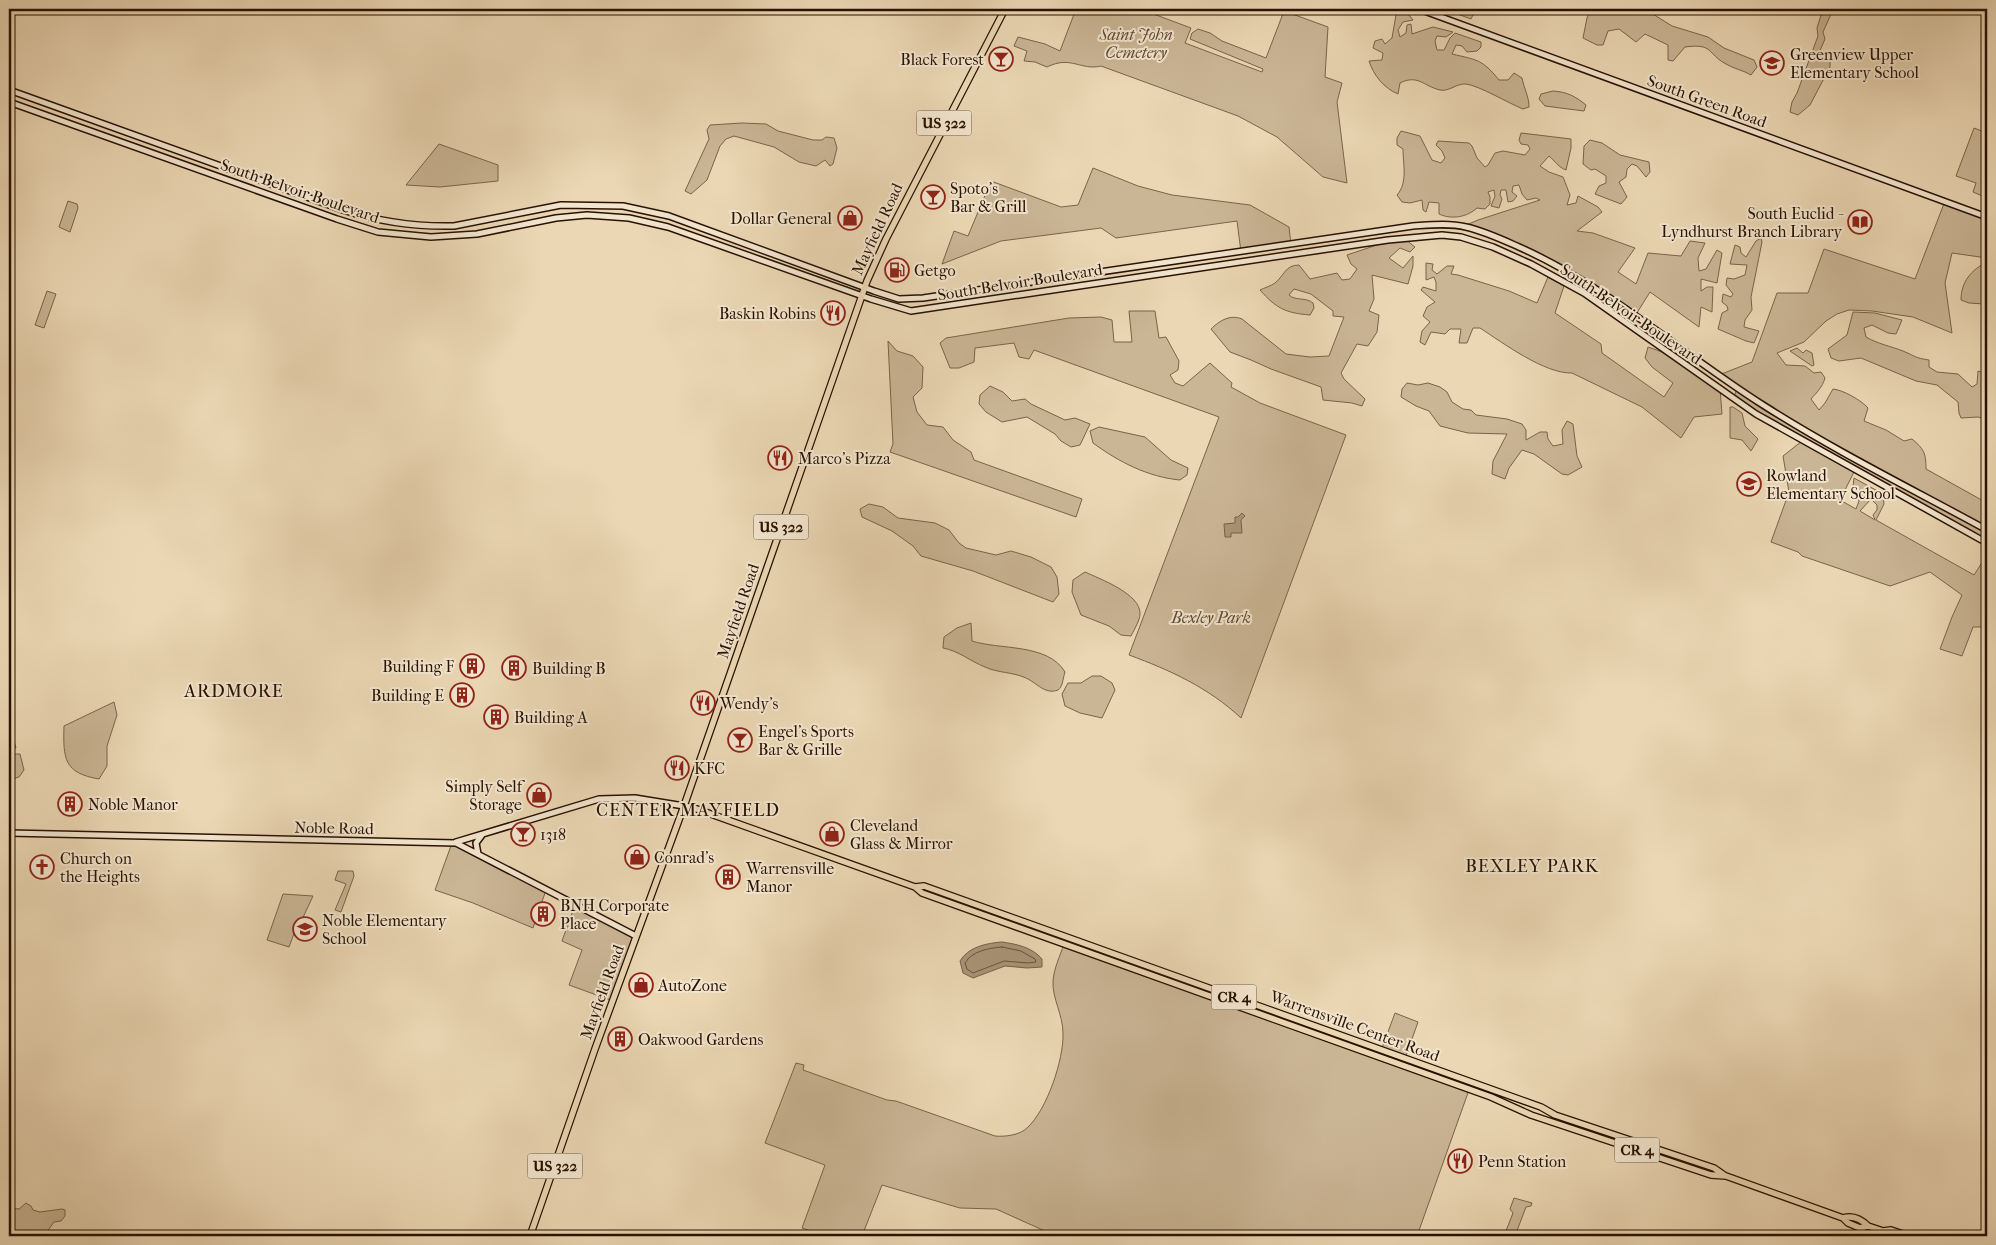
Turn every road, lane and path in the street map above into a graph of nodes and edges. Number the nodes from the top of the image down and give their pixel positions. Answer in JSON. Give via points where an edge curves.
{"nodes":[{"id":1,"x":1005,"y":9,"type":"edge"},
{"id":2,"x":1419,"y":9,"type":"edge"},
{"id":3,"x":9,"y":90,"type":"edge"},
{"id":4,"x":9,"y":102,"type":"edge"},
{"id":5,"x":1987,"y":217,"type":"edge"},
{"id":6,"x":865,"y":287,"type":"junction"},
{"id":7,"x":862,"y":295,"type":"junction"},
{"id":8,"x":1987,"y":530,"type":"edge"},
{"id":9,"x":1987,"y":543,"type":"edge"},
{"id":10,"x":684,"y":806,"type":"junction"},
{"id":11,"x":9,"y":833,"type":"edge"},
{"id":12,"x":482,"y":835,"type":"junction"},
{"id":13,"x":456,"y":842,"type":"junction"},
{"id":14,"x":479,"y":854,"type":"junction"},
{"id":15,"x":915,"y":887,"type":"junction"},
{"id":16,"x":636,"y":936,"type":"junction"},
{"id":17,"x":1728,"y":1177,"type":"junction"},
{"id":18,"x":1885,"y":1234,"type":"edge"},
{"id":19,"x":530,"y":1236,"type":"edge"},
{"id":20,"x":1909,"y":1236,"type":"edge"}],
"edges":[{"from":1,"to":6,"type":"main road","name":"Mayfield Road","number":"US 322","via":[[886,239]]},
{"from":2,"to":5,"type":"street","name":"South Green Road"},
{"from":3,"to":6,"type":"street","name":"South Belvoir Boulevard","via":[[343,210],[384,221],[454,226],[561,205],[623,206],[669,216]]},
{"from":4,"to":7,"type":"street","name":"South Belvoir Boulevard","via":[[378,232],[457,236],[556,218],[586,215],[629,218],[692,235]]},
{"from":6,"to":7,"type":"main road","name":"Mayfield Road","number":"US 322"},
{"from":6,"to":8,"type":"street","name":"South Belvoir Boulevard","via":[[899,299],[924,298],[1413,226],[1464,226],[1544,258],[1820,440]]},
{"from":7,"to":9,"type":"street","name":"South Belvoir Boulevard","via":[[911,311],[1388,240],[1442,235],[1461,237],[1530,264],[1584,294],[1756,414]]},
{"from":7,"to":10,"type":"main road","name":"Mayfield Road","number":"US 322"},
{"from":10,"to":12,"type":"street","name":"Warrensville Center Road","via":[[635,798],[599,799]]},
{"from":10,"to":15,"type":"main road","name":"Warrensville Center Road","number":"CR 4"},
{"from":10,"to":16,"type":"main road","name":"Mayfield Road","number":"US 322"},
{"from":11,"to":13,"type":"street","name":"Noble Road"},
{"from":12,"to":13,"type":"street","name":"Warrensville Center Road"},
{"from":12,"to":14,"type":"street","via":[[476,843]]},
{"from":13,"to":14,"type":"street","name":"Noble Road"},
{"from":14,"to":16,"type":"street","name":"Noble Road"},
{"from":15,"to":17,"type":"main road","name":"Warrensville Center Road","number":"CR 4","via":[[922,893],[1492,1097],[1531,1114],[1711,1176]]},
{"from":15,"to":17,"type":"main road","name":"Warrensville Center Road","number":"CR 4","via":[[924,886],[1541,1107],[1555,1115],[1714,1168]]},
{"from":16,"to":19,"type":"main road","name":"Mayfield Road","number":"US 322"},
{"from":17,"to":18,"type":"main road","name":"Warrensville Center Road","number":"CR 4","via":[[1843,1218],[1848,1224],[1860,1228],[1868,1226]]},
{"from":18,"to":20,"type":"main road","name":"Warrensville Center Road","number":"CR 4","via":[[1891,1230]]}]}
